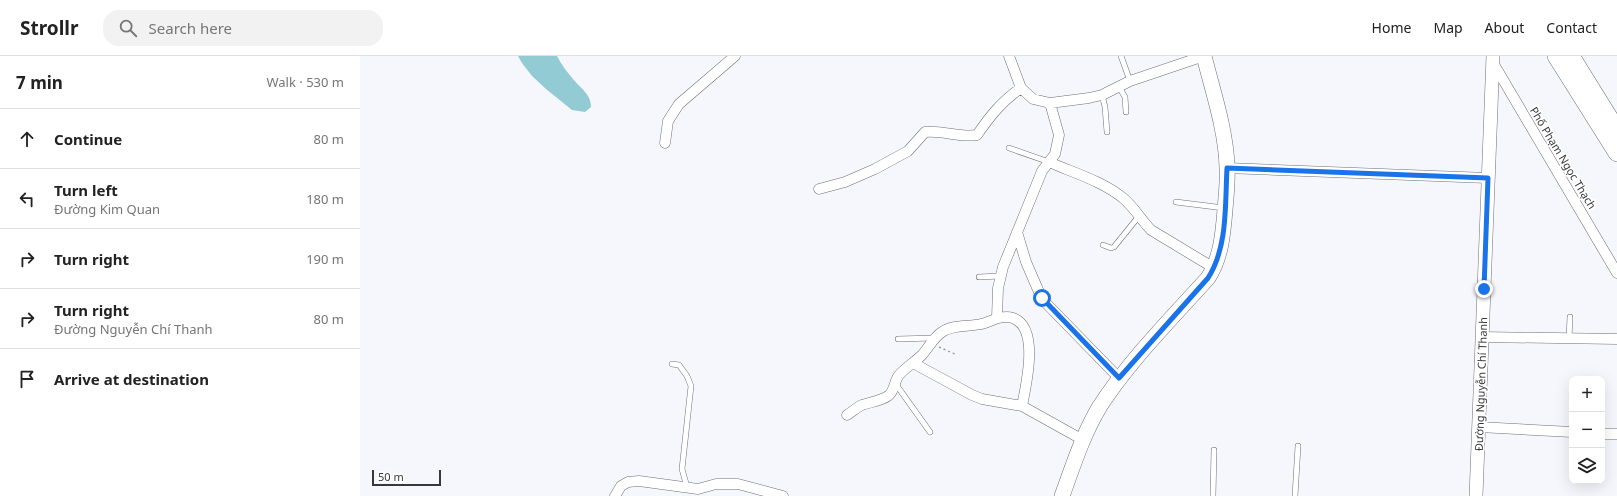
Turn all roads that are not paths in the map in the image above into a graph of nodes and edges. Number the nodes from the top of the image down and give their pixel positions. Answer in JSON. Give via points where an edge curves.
{"nodes":[{"id":1,"x":735,"y":56,"type":"edge"},
{"id":2,"x":1009,"y":56,"type":"edge"},
{"id":3,"x":1121,"y":56,"type":"edge"},
{"id":4,"x":1204,"y":56,"type":"edge"},
{"id":5,"x":1556,"y":56,"type":"edge"},
{"id":6,"x":1571,"y":56,"type":"edge"},
{"id":7,"x":1491,"y":58,"type":"edge"},
{"id":8,"x":1130,"y":81,"type":"junction"},
{"id":9,"x":1119,"y":87,"type":"junction"},
{"id":10,"x":1021,"y":88,"type":"junction"},
{"id":11,"x":1102,"y":95,"type":"junction"},
{"id":12,"x":1050,"y":103,"type":"junction"},
{"id":13,"x":1126,"y":112,"type":"dead end"},
{"id":14,"x":1617,"y":130,"type":"edge"},
{"id":15,"x":1107,"y":132,"type":"dead end"},
{"id":16,"x":665,"y":143,"type":"dead end"},
{"id":17,"x":1009,"y":148,"type":"dead end"},
{"id":18,"x":1617,"y":153,"type":"edge"},
{"id":19,"x":1049,"y":162,"type":"junction"},
{"id":20,"x":1227,"y":168,"type":"junction"},
{"id":21,"x":1488,"y":178,"type":"junction"},
{"id":22,"x":819,"y":188,"type":"dead end"},
{"id":23,"x":1176,"y":202,"type":"dead end"},
{"id":24,"x":1225,"y":208,"type":"junction"},
{"id":25,"x":1139,"y":216,"type":"junction"},
{"id":26,"x":1017,"y":232,"type":"junction"},
{"id":27,"x":1103,"y":245,"type":"dead end"},
{"id":28,"x":1214,"y":268,"type":"junction"},
{"id":29,"x":1617,"y":273,"type":"edge"},
{"id":30,"x":1000,"y":276,"type":"junction"},
{"id":31,"x":979,"y":277,"type":"dead end"},
{"id":32,"x":1570,"y":316,"type":"dead end"},
{"id":33,"x":997,"y":318,"type":"junction"},
{"id":34,"x":1483,"y":337,"type":"junction"},
{"id":35,"x":1569,"y":338,"type":"junction"},
{"id":36,"x":898,"y":339,"type":"dead end"},
{"id":37,"x":1617,"y":339,"type":"edge"},
{"id":38,"x":933,"y":341,"type":"junction"},
{"id":39,"x":913,"y":363,"type":"junction"},
{"id":40,"x":672,"y":364,"type":"dead end"},
{"id":41,"x":1119,"y":378,"type":"junction"},
{"id":42,"x":895,"y":382,"type":"junction"},
{"id":43,"x":1022,"y":406,"type":"junction"},
{"id":44,"x":847,"y":415,"type":"dead end"},
{"id":45,"x":1479,"y":427,"type":"junction"},
{"id":46,"x":930,"y":432,"type":"dead end"},
{"id":47,"x":1569,"y":432,"type":"edge"},
{"id":48,"x":1605,"y":434,"type":"edge"},
{"id":49,"x":1617,"y":434,"type":"edge"},
{"id":50,"x":1083,"y":440,"type":"junction"},
{"id":51,"x":1298,"y":446,"type":"dead end"},
{"id":52,"x":1214,"y":450,"type":"dead end"},
{"id":53,"x":688,"y":488,"type":"junction"},
{"id":54,"x":615,"y":496,"type":"edge"},
{"id":55,"x":783,"y":496,"type":"edge"},
{"id":56,"x":1062,"y":496,"type":"edge"},
{"id":57,"x":1213,"y":496,"type":"edge"},
{"id":58,"x":1295,"y":496,"type":"edge"},
{"id":59,"x":1476,"y":496,"type":"edge"}],
"edges":[{"from":1,"to":16,"type":"street","via":[[679,104],[668,121]]},
{"from":2,"to":10,"type":"street"},
{"from":3,"to":8,"type":"lane"},
{"from":4,"to":8,"type":"street"},
{"from":4,"to":20,"type":"main road","via":[[1224,139]]},
{"from":5,"to":18,"type":"highway"},
{"from":6,"to":14,"type":"highway"},
{"from":7,"to":21,"type":"street","name":"Đường Nguyễn Chí Thanh"},
{"from":7,"to":29,"type":"street","name":"Phố Phạm Ngọc Thạch"},
{"from":8,"to":9,"type":"street"},
{"from":9,"to":11,"type":"street"},
{"from":9,"to":13,"type":"lane","via":[[1125,97]]},
{"from":10,"to":12,"type":"street","via":[[1033,99]]},
{"from":10,"to":22,"type":"street","via":[[998,106],[977,135],[967,137],[934,131],[925,132],[908,152],[875,170],[845,182]]},
{"from":11,"to":12,"type":"street"},
{"from":11,"to":15,"type":"lane"},
{"from":12,"to":19,"type":"street","via":[[1059,135],[1055,154]]},
{"from":17,"to":19,"type":"lane"},
{"from":19,"to":25,"type":"street","via":[[1111,190]]},
{"from":19,"to":26,"type":"street","via":[[1042,172]]},
{"from":20,"to":21,"type":"street"},
{"from":20,"to":24,"type":"main road"},
{"from":21,"to":34,"type":"street","name":"Đường Nguyễn Chí Thanh"},
{"from":23,"to":24,"type":"lane"},
{"from":24,"to":28,"type":"main road","via":[[1220,247]]},
{"from":25,"to":27,"type":"lane","via":[[1114,247]]},
{"from":25,"to":28,"type":"street","via":[[1152,230]]},
{"from":26,"to":30,"type":"street"},
{"from":26,"to":41,"type":"street","via":[[1026,262],[1042,298]]},
{"from":28,"to":41,"type":"main road"},
{"from":30,"to":31,"type":"lane"},
{"from":30,"to":33,"type":"street"},
{"from":32,"to":35,"type":"lane"},
{"from":33,"to":38,"type":"street","via":[[978,325],[948,328]]},
{"from":33,"to":43,"type":"street","via":[[1014,318],[1024,326],[1028,337],[1030,354]]},
{"from":34,"to":35,"type":"street"},
{"from":34,"to":45,"type":"street","name":"Đường Nguyễn Chí Thanh"},
{"from":35,"to":37,"type":"street"},
{"from":36,"to":38,"type":"lane"},
{"from":38,"to":39,"type":"street"},
{"from":39,"to":42,"type":"street"},
{"from":39,"to":43,"type":"street","via":[[982,399]]},
{"from":40,"to":53,"type":"lane","via":[[679,365],[691,386],[682,469]]},
{"from":41,"to":50,"type":"main road"},
{"from":42,"to":44,"type":"street","via":[[892,392],[887,396],[876,402],[861,405]]},
{"from":42,"to":46,"type":"lane"},
{"from":43,"to":50,"type":"street"},
{"from":45,"to":47,"type":"street"},
{"from":45,"to":59,"type":"street","name":"Đường Nguyễn Chí Thanh"},
{"from":48,"to":49,"type":"street"},
{"from":50,"to":56,"type":"main road"},
{"from":51,"to":58,"type":"lane"},
{"from":52,"to":57,"type":"lane"},
{"from":53,"to":54,"type":"street","via":[[639,481],[628,482],[621,486]]},
{"from":53,"to":55,"type":"street","via":[[732,484]]}]}
